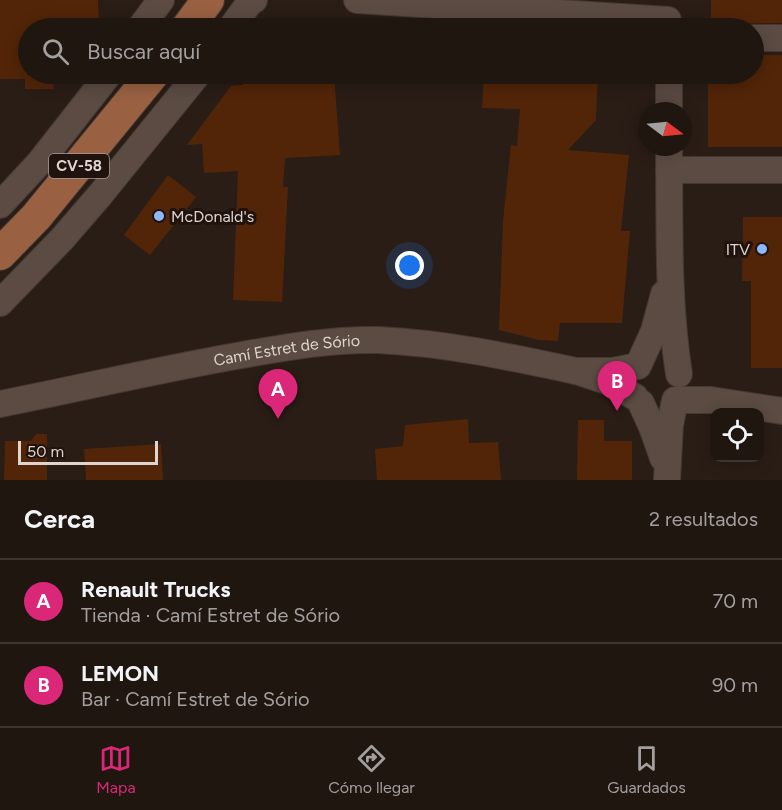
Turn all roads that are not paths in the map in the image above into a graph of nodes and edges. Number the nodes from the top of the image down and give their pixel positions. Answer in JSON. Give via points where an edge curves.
{"nodes":[{"id":1,"x":208,"y":0,"type":"edge"},
{"id":2,"x":254,"y":0,"type":"edge"},
{"id":3,"x":357,"y":0,"type":"edge"},
{"id":4,"x":668,"y":16,"type":"edge"},
{"id":5,"x":194,"y":18,"type":"edge"},
{"id":6,"x":238,"y":18,"type":"edge"},
{"id":7,"x":764,"y":38,"type":"edge"},
{"id":8,"x":782,"y":38,"type":"edge"},
{"id":9,"x":100,"y":84,"type":"edge"},
{"id":10,"x":145,"y":84,"type":"edge"},
{"id":11,"x":190,"y":84,"type":"edge"},
{"id":12,"x":669,"y":84,"type":"edge"},
{"id":13,"x":669,"y":102,"type":"edge"},
{"id":14,"x":669,"y":158,"type":"edge"},
{"id":15,"x":782,"y":170,"type":"edge"},
{"id":16,"x":0,"y":205,"type":"edge"},
{"id":17,"x":0,"y":254,"type":"edge"},
{"id":18,"x":669,"y":277,"type":"junction"},
{"id":19,"x":0,"y":303,"type":"edge"},
{"id":20,"x":638,"y":366,"type":"junction"},
{"id":21,"x":576,"y":371,"type":"junction"},
{"id":22,"x":679,"y":385,"type":"junction"},
{"id":23,"x":6,"y":400,"type":"edge"},
{"id":24,"x":638,"y":400,"type":"junction"},
{"id":25,"x":782,"y":411,"type":"edge"},
{"id":26,"x":667,"y":475,"type":"edge"}],
"edges":[{"from":1,"to":5,"type":"main road"},
{"from":2,"to":6,"type":"street"},
{"from":3,"to":4,"type":"street"},
{"from":7,"to":8,"type":"street"},
{"from":9,"to":16,"type":"street","via":[[40,162]]},
{"from":10,"to":17,"type":"main road","number":"CV-58","via":[[36,217]]},
{"from":11,"to":19,"type":"street","via":[[100,195]]},
{"from":12,"to":13,"type":"street"},
{"from":14,"to":15,"type":"street"},
{"from":14,"to":18,"type":"street"},
{"from":18,"to":20,"type":"street","via":[[654,331]]},
{"from":18,"to":22,"type":"street"},
{"from":20,"to":21,"type":"street","name":"Camí Estret de Sório"},
{"from":20,"to":22,"type":"street","via":[[661,359],[675,367]]},
{"from":20,"to":24,"type":"street","via":[[632,381]]},
{"from":21,"to":23,"type":"street","name":"Camí Estret de Sório","via":[[461,348],[397,341],[343,341],[215,359]]},
{"from":21,"to":24,"type":"street","name":"Camí Estret de Sório","via":[[609,382]]},
{"from":22,"to":24,"type":"street","via":[[663,408],[655,409]]},
{"from":22,"to":25,"type":"street","via":[[711,400]]},
{"from":22,"to":26,"type":"street","via":[[670,425]]},
{"from":24,"to":26,"type":"street","via":[[652,427]]}]}
